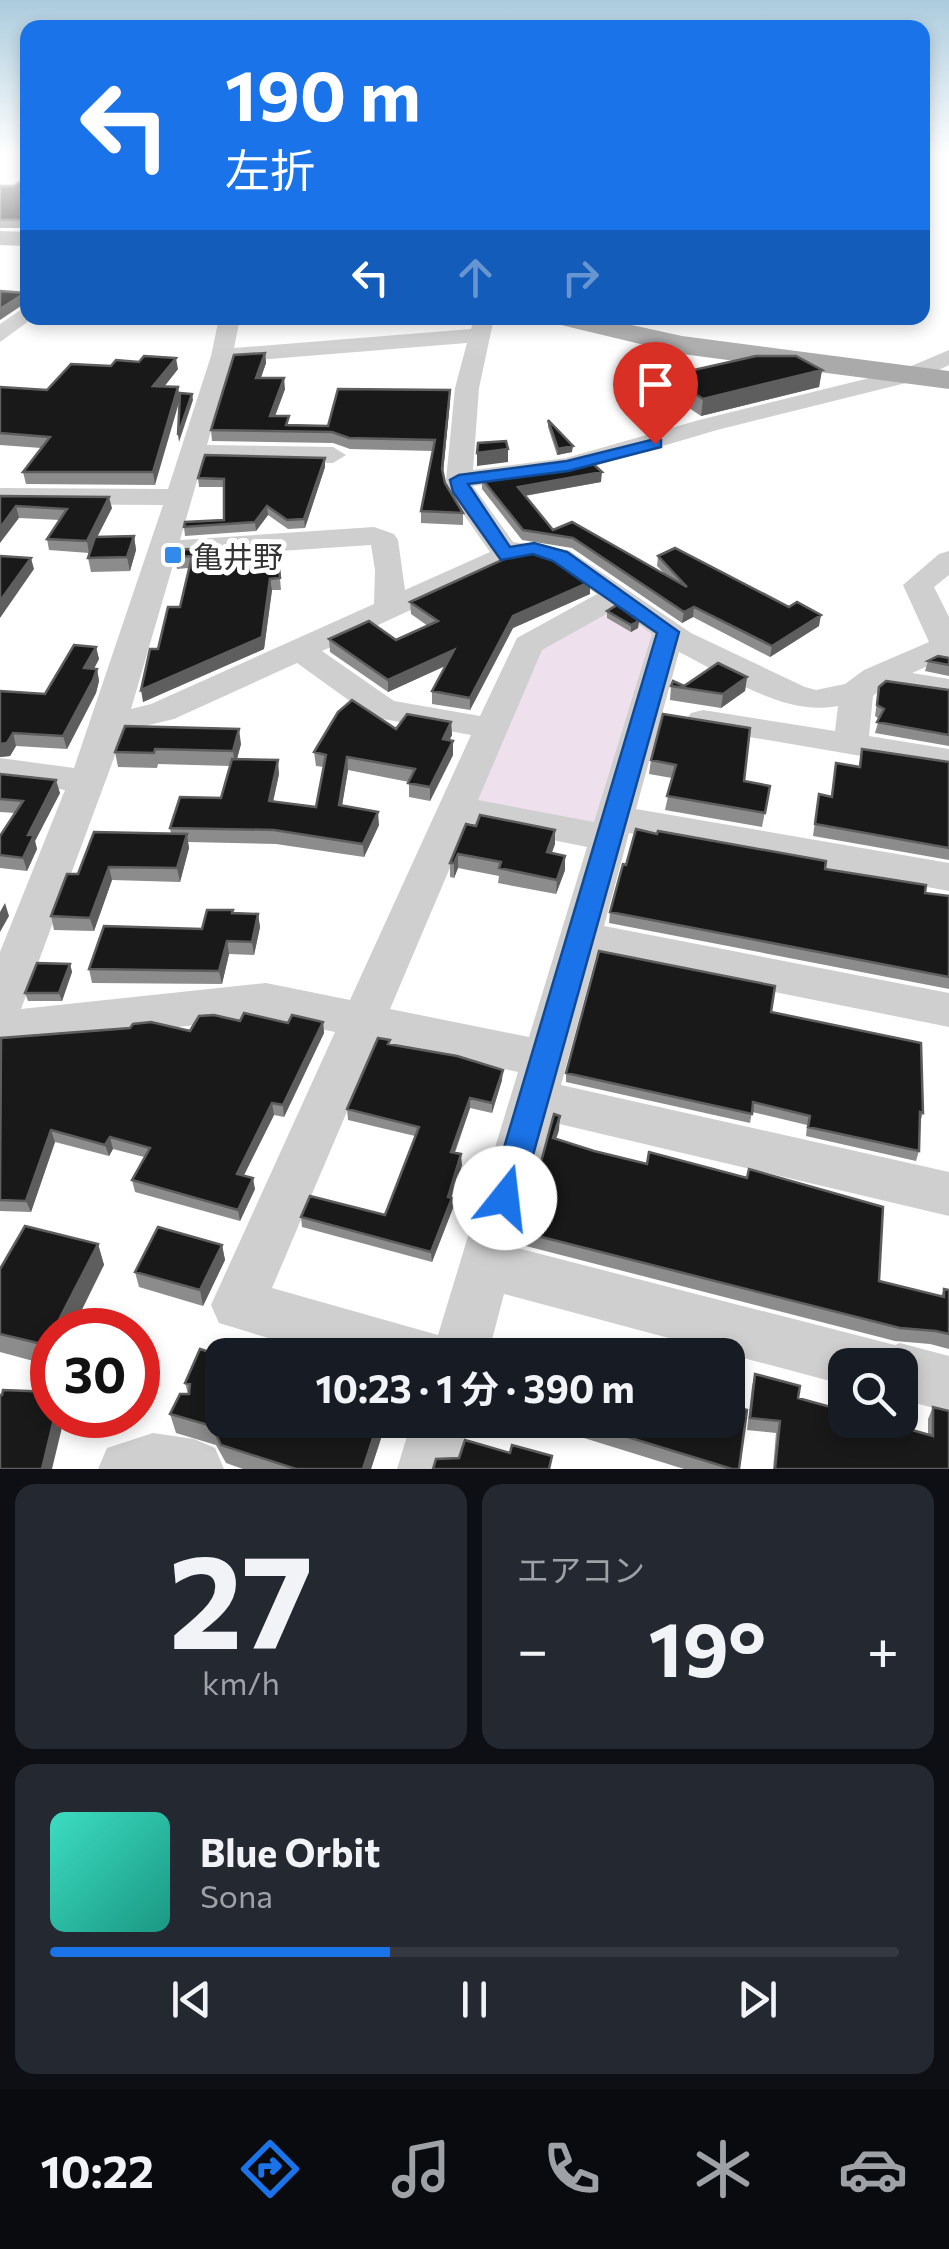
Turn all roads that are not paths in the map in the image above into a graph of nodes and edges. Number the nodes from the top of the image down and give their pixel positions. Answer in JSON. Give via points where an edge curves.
{"nodes":[{"id":1,"x":20,"y":317,"type":"edge"},
{"id":2,"x":228,"y":325,"type":"edge"},
{"id":3,"x":598,"y":325,"type":"edge"},
{"id":4,"x":482,"y":326,"type":"edge"},
{"id":5,"x":0,"y":334,"type":"edge"},
{"id":6,"x":222,"y":356,"type":"junction"},
{"id":7,"x":949,"y":357,"type":"edge"},
{"id":8,"x":910,"y":375,"type":"junction"},
{"id":9,"x":949,"y":380,"type":"edge"},
{"id":10,"x":192,"y":452,"type":"junction"},
{"id":11,"x":333,"y":455,"type":"dead end"},
{"id":12,"x":459,"y":480,"type":"junction"},
{"id":13,"x":0,"y":496,"type":"edge"},
{"id":14,"x":177,"y":497,"type":"junction"},
{"id":15,"x":162,"y":550,"type":"junction"},
{"id":16,"x":508,"y":556,"type":"junction"},
{"id":17,"x":949,"y":560,"type":"edge"},
{"id":18,"x":618,"y":595,"type":"junction"},
{"id":19,"x":389,"y":610,"type":"junction"},
{"id":20,"x":668,"y":632,"type":"junction"},
{"id":21,"x":948,"y":646,"type":"edge"},
{"id":22,"x":300,"y":650,"type":"junction"},
{"id":23,"x":866,"y":684,"type":"junction"},
{"id":24,"x":949,"y":689,"type":"edge"},
{"id":25,"x":646,"y":710,"type":"junction"},
{"id":26,"x":109,"y":724,"type":"junction"},
{"id":27,"x":490,"y":728,"type":"junction"},
{"id":28,"x":851,"y":746,"type":"junction"},
{"id":29,"x":949,"y":760,"type":"edge"},
{"id":30,"x":0,"y":770,"type":"edge"},
{"id":31,"x":88,"y":782,"type":"junction"},
{"id":32,"x":454,"y":808,"type":"junction"},
{"id":33,"x":612,"y":828,"type":"junction"},
{"id":34,"x":949,"y":877,"type":"edge"},
{"id":35,"x":580,"y":937,"type":"junction"},
{"id":36,"x":0,"y":1007,"type":"edge"},
{"id":37,"x":949,"y":1010,"type":"edge"},
{"id":38,"x":362,"y":1019,"type":"junction"},
{"id":39,"x":0,"y":1029,"type":"edge"},
{"id":40,"x":540,"y":1078,"type":"junction"},
{"id":41,"x":949,"y":1194,"type":"edge"},
{"id":42,"x":486,"y":1265,"type":"junction"},
{"id":43,"x":358,"y":1338,"type":"edge"},
{"id":44,"x":465,"y":1338,"type":"edge"},
{"id":45,"x":828,"y":1353,"type":"edge"},
{"id":46,"x":918,"y":1376,"type":"edge"},
{"id":47,"x":949,"y":1384,"type":"edge"},
{"id":48,"x":436,"y":1438,"type":"edge"},
{"id":49,"x":128,"y":1469,"type":"edge"},
{"id":50,"x":194,"y":1469,"type":"edge"},
{"id":51,"x":427,"y":1469,"type":"edge"}],
"edges":[{"from":1,"to":5,"type":"street"},
{"from":2,"to":6,"type":"street"},
{"from":3,"to":8,"type":"main road","via":[[699,348]]},
{"from":4,"to":6,"type":"street"},
{"from":4,"to":12,"type":"street","via":[[467,388]]},
{"from":6,"to":10,"type":"street"},
{"from":7,"to":8,"type":"street"},
{"from":8,"to":9,"type":"main road"},
{"from":8,"to":12,"type":"street","via":[[568,466]]},
{"from":10,"to":11,"type":"street"},
{"from":10,"to":14,"type":"street"},
{"from":12,"to":16,"type":"street"},
{"from":13,"to":14,"type":"street"},
{"from":14,"to":15,"type":"street"},
{"from":15,"to":19,"type":"street","via":[[374,536],[384,540]]},
{"from":15,"to":26,"type":"street"},
{"from":16,"to":18,"type":"street","via":[[534,549],[560,556]]},
{"from":16,"to":19,"type":"street"},
{"from":17,"to":21,"type":"street","via":[[918,585]]},
{"from":18,"to":20,"type":"street"},
{"from":18,"to":27,"type":"street","via":[[528,645]]},
{"from":19,"to":22,"type":"street"},
{"from":20,"to":23,"type":"street","via":[[804,699]]},
{"from":20,"to":25,"type":"street"},
{"from":21,"to":23,"type":"street"},
{"from":22,"to":26,"type":"street","via":[[162,712]]},
{"from":22,"to":27,"type":"street","via":[[384,710]]},
{"from":23,"to":24,"type":"street"},
{"from":23,"to":28,"type":"street"},
{"from":25,"to":28,"type":"street"},
{"from":25,"to":33,"type":"street"},
{"from":26,"to":31,"type":"street"},
{"from":27,"to":32,"type":"street"},
{"from":28,"to":29,"type":"street"},
{"from":30,"to":31,"type":"street"},
{"from":31,"to":36,"type":"street"},
{"from":32,"to":33,"type":"street"},
{"from":32,"to":38,"type":"street"},
{"from":33,"to":34,"type":"street"},
{"from":33,"to":35,"type":"street"},
{"from":35,"to":37,"type":"street"},
{"from":35,"to":40,"type":"street"},
{"from":38,"to":39,"type":"street","via":[[266,1000]]},
{"from":38,"to":40,"type":"street"},
{"from":38,"to":43,"type":"street","via":[[238,1305]]},
{"from":40,"to":41,"type":"street"},
{"from":40,"to":42,"type":"street"},
{"from":42,"to":44,"type":"street"},
{"from":42,"to":45,"type":"street"},
{"from":46,"to":47,"type":"street"},
{"from":48,"to":51,"type":"street"},
{"from":49,"to":50,"type":"street","via":[[152,1463]]}]}
